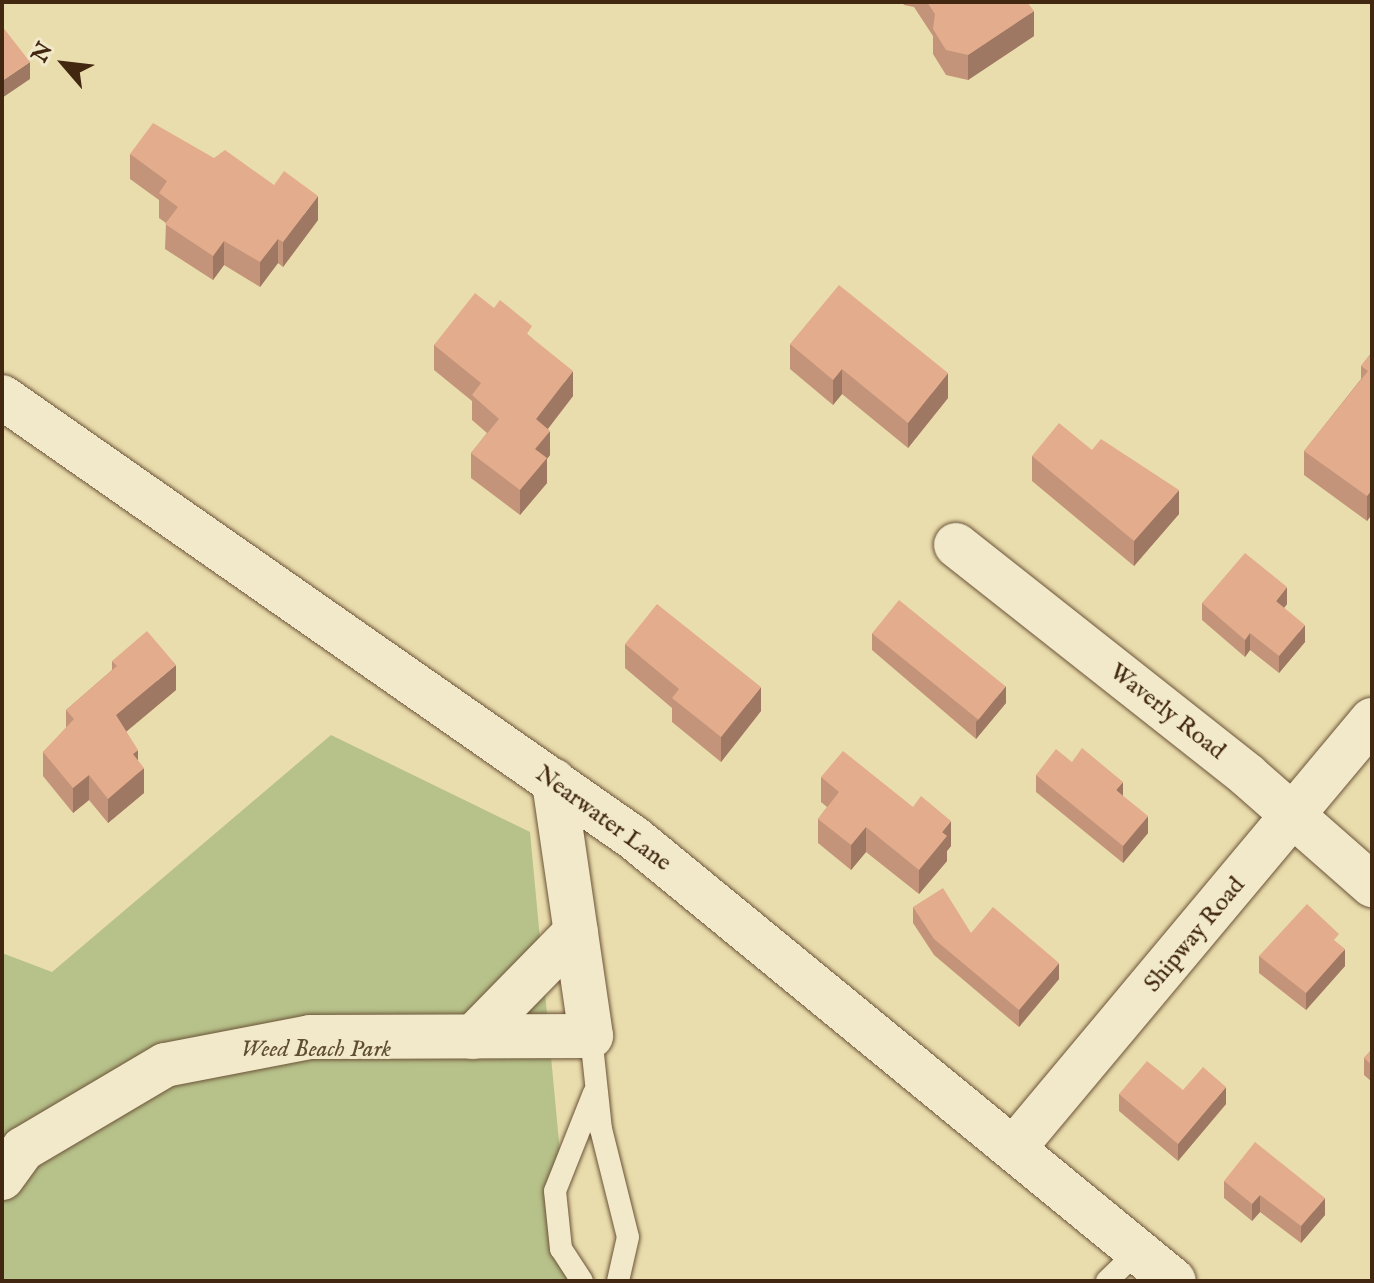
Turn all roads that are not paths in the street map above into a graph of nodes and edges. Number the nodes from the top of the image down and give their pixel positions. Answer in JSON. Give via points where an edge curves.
{"nodes":[{"id":1,"x":2,"y":397,"type":"edge"},
{"id":2,"x":956,"y":545,"type":"dead end"},
{"id":3,"x":1372,"y":720,"type":"edge"},
{"id":4,"x":554,"y":781,"type":"junction"},
{"id":5,"x":1293,"y":820,"type":"junction"},
{"id":6,"x":1372,"y":885,"type":"edge"},
{"id":7,"x":576,"y":932,"type":"junction"},
{"id":8,"x":591,"y":1036,"type":"junction"},
{"id":9,"x":473,"y":1037,"type":"junction"},
{"id":10,"x":595,"y":1088,"type":"junction"},
{"id":11,"x":1014,"y":1148,"type":"junction"},
{"id":12,"x":2,"y":1178,"type":"edge"},
{"id":13,"x":1138,"y":1251,"type":"junction"},
{"id":14,"x":582,"y":1281,"type":"edge"},
{"id":15,"x":618,"y":1281,"type":"edge"},
{"id":16,"x":1107,"y":1281,"type":"edge"},
{"id":17,"x":1174,"y":1281,"type":"edge"}],
"edges":[{"from":1,"to":4,"type":"street","name":"Nearwater Lane"},
{"from":2,"to":5,"type":"street","name":"Waverly Road","via":[[1247,775]]},
{"from":3,"to":5,"type":"street","name":"Shipway Road"},
{"from":4,"to":7,"type":"street"},
{"from":4,"to":11,"type":"street","name":"Nearwater Lane","via":[[634,838]]},
{"from":5,"to":6,"type":"street","name":"Waverly Road"},
{"from":5,"to":11,"type":"street","name":"Shipway Road"},
{"from":7,"to":8,"type":"street"},
{"from":7,"to":9,"type":"street"},
{"from":8,"to":9,"type":"street"},
{"from":8,"to":10,"type":"lane"},
{"from":9,"to":12,"type":"street","via":[[310,1037],[165,1065],[23,1149]]},
{"from":10,"to":14,"type":"lane","via":[[555,1191],[561,1249]]},
{"from":10,"to":15,"type":"lane","via":[[628,1237]]},
{"from":11,"to":13,"type":"street","name":"Nearwater Lane"},
{"from":13,"to":16,"type":"lane"},
{"from":13,"to":17,"type":"street","name":"Nearwater Lane"}]}
